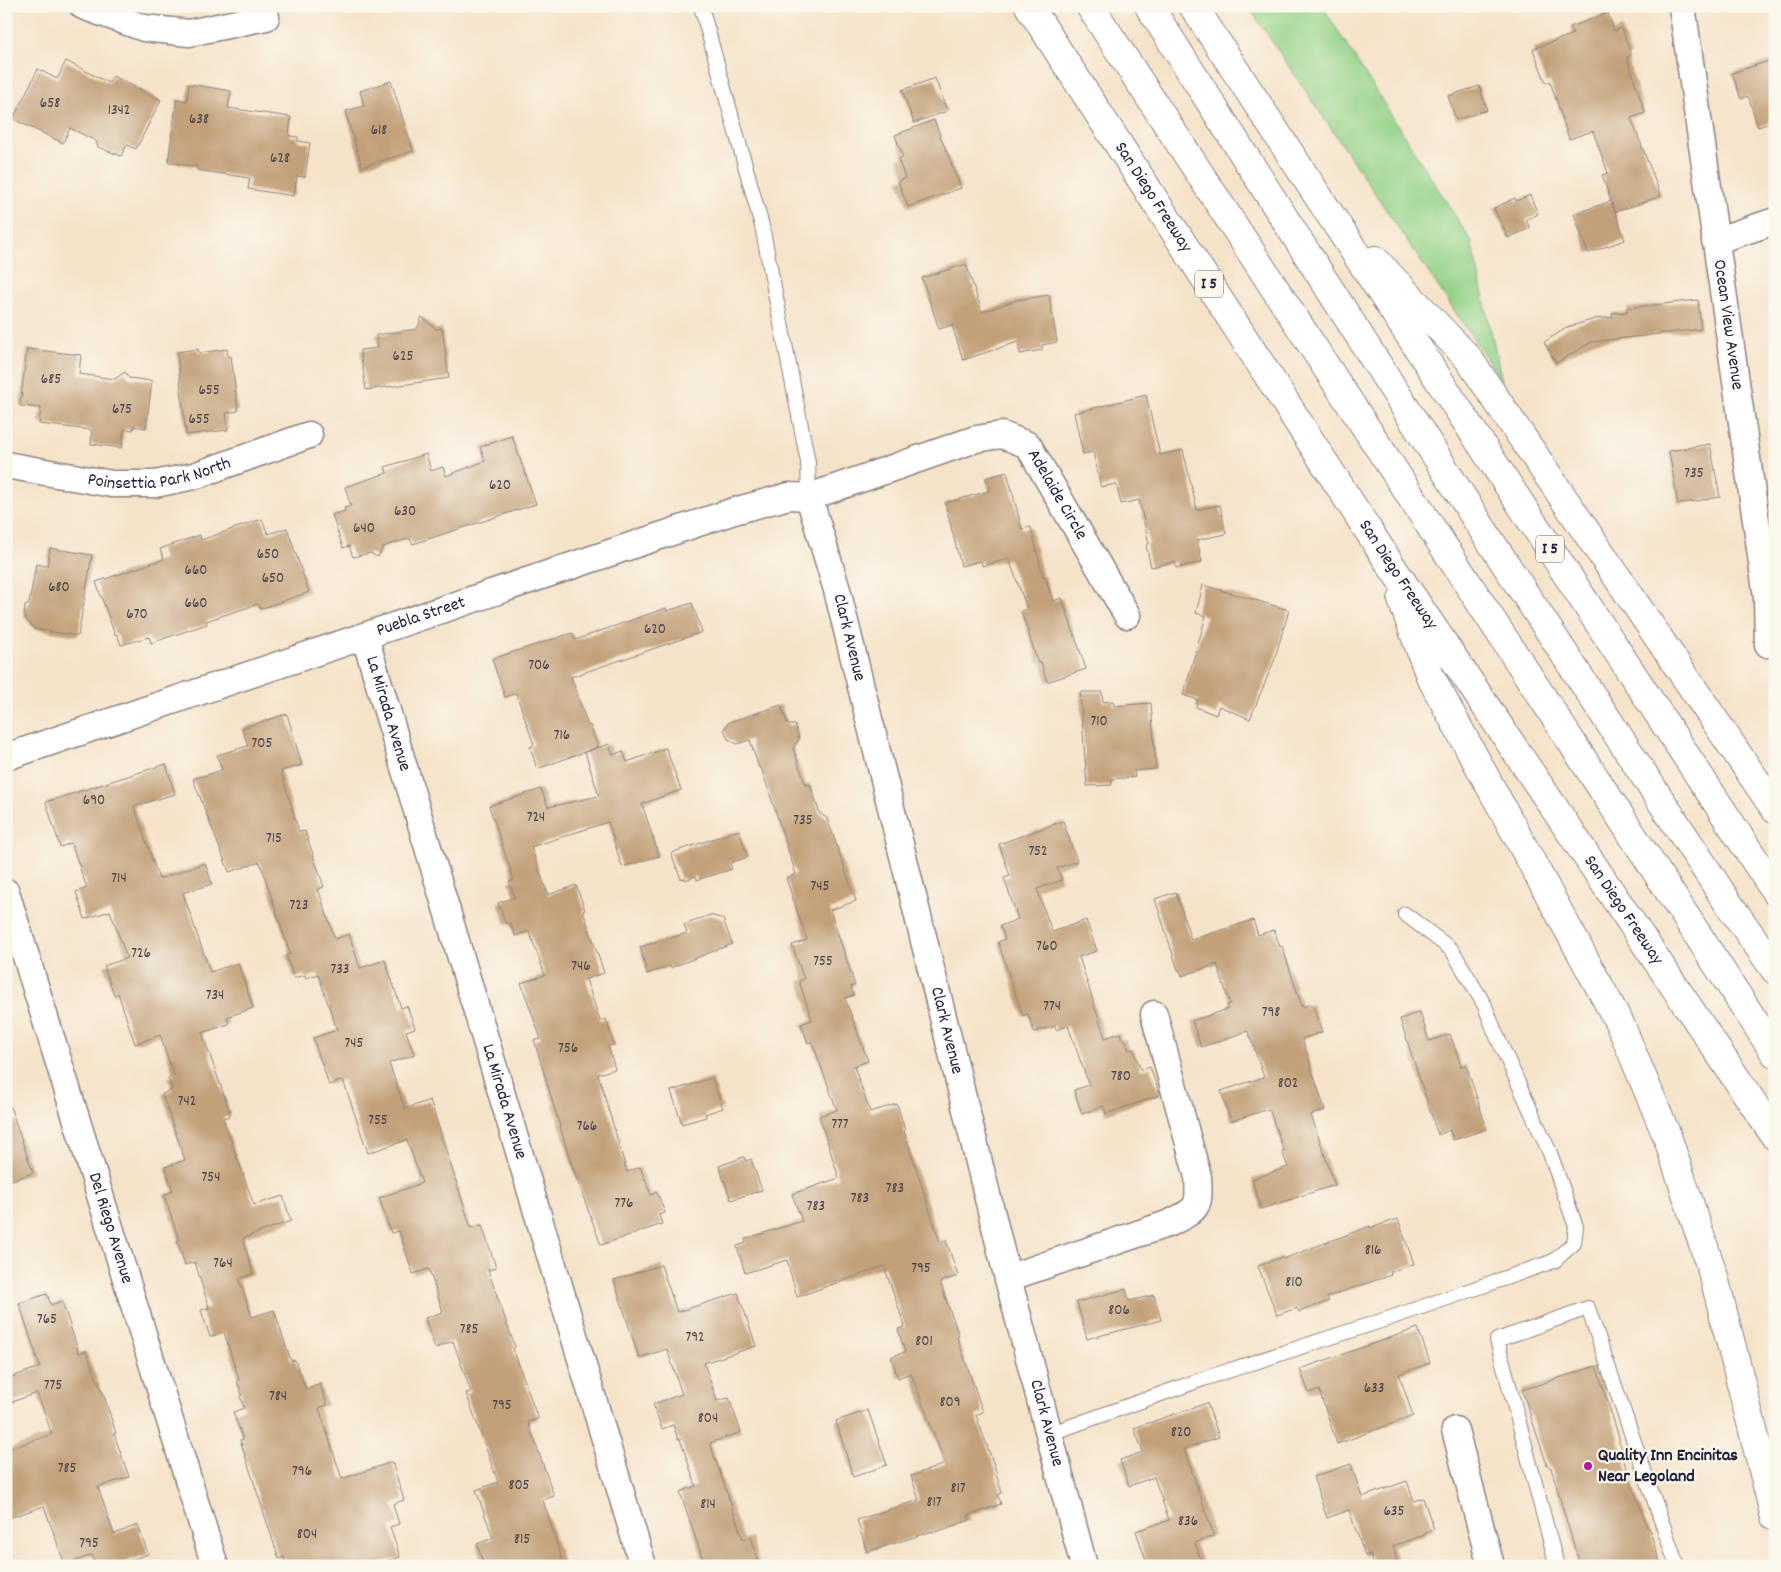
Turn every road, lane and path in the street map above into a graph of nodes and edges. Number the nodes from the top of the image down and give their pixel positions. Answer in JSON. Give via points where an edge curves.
{"nodes":[{"id":1,"x":83,"y":6,"type":"edge"},
{"id":2,"x":701,"y":6,"type":"edge"},
{"id":3,"x":1029,"y":6,"type":"edge"},
{"id":4,"x":1090,"y":6,"type":"edge"},
{"id":5,"x":1149,"y":6,"type":"edge"},
{"id":6,"x":1193,"y":6,"type":"edge"},
{"id":7,"x":1682,"y":6,"type":"edge"},
{"id":8,"x":266,"y":17,"type":"dead end"},
{"id":9,"x":1325,"y":207,"type":"junction"},
{"id":10,"x":1775,"y":221,"type":"edge"},
{"id":11,"x":1715,"y":241,"type":"junction"},
{"id":12,"x":309,"y":435,"type":"dead end"},
{"id":13,"x":6,"y":465,"type":"edge"},
{"id":14,"x":809,"y":497,"type":"junction"},
{"id":15,"x":1388,"y":561,"type":"junction"},
{"id":16,"x":1127,"y":615,"type":"dead end"},
{"id":17,"x":365,"y":637,"type":"junction"},
{"id":18,"x":1768,"y":644,"type":"dead end"},
{"id":19,"x":6,"y":757,"type":"edge"},
{"id":20,"x":1775,"y":809,"type":"edge"},
{"id":21,"x":1775,"y":890,"type":"edge"},
{"id":22,"x":6,"y":892,"type":"edge"},
{"id":23,"x":1405,"y":914,"type":"dead end"},
{"id":24,"x":1775,"y":970,"type":"edge"},
{"id":25,"x":1154,"y":1014,"type":"dead end"},
{"id":26,"x":1775,"y":1052,"type":"edge"},
{"id":27,"x":1775,"y":1136,"type":"edge"},
{"id":28,"x":1008,"y":1278,"type":"junction"},
{"id":29,"x":1455,"y":1430,"type":"dead end"},
{"id":30,"x":1049,"y":1434,"type":"junction"},
{"id":31,"x":1775,"y":1517,"type":"edge"},
{"id":32,"x":215,"y":1566,"type":"edge"},
{"id":33,"x":644,"y":1566,"type":"edge"},
{"id":34,"x":1084,"y":1566,"type":"edge"},
{"id":35,"x":1491,"y":1566,"type":"edge"},
{"id":36,"x":1557,"y":1566,"type":"edge"},
{"id":37,"x":1676,"y":1566,"type":"edge"}],
"edges":[{"from":1,"to":8,"type":"street","via":[[144,28],[189,33]]},
{"from":2,"to":14,"type":"lane","via":[[762,226],[807,454]]},
{"from":3,"to":15,"type":"highway","name":"San Diego Freeway","number":"I 5"},
{"from":4,"to":26,"type":"highway"},
{"from":5,"to":24,"type":"highway","via":[[1487,536]]},
{"from":6,"to":9,"type":"highway","number":"I 5"},
{"from":7,"to":11,"type":"street","name":"Ocean View Avenue"},
{"from":9,"to":20,"type":"highway","via":[[1468,358]]},
{"from":9,"to":21,"type":"highway","number":"I 5"},
{"from":10,"to":11,"type":"street"},
{"from":11,"to":18,"type":"street","name":"Ocean View Avenue","via":[[1767,597]]},
{"from":12,"to":13,"type":"street","name":"Poinsettia Park North","via":[[194,476],[154,484],[112,484]]},
{"from":14,"to":16,"type":"street","name":"Adelaide Circle","via":[[976,438],[1002,435],[1028,445]]},
{"from":14,"to":17,"type":"street","name":"Puebla Street","via":[[789,496],[734,511]]},
{"from":14,"to":28,"type":"street","name":"Clark Avenue","via":[[837,590]]},
{"from":15,"to":27,"type":"highway","name":"San Diego Freeway","number":"I 5"},
{"from":15,"to":31,"type":"highway","via":[[1430,676],[1621,1026],[1667,1136],[1714,1277]]},
{"from":17,"to":19,"type":"street","name":"Puebla Street"},
{"from":17,"to":33,"type":"street","name":"La Mirada Avenue"},
{"from":22,"to":32,"type":"street","name":"Del Riego Avenue"},
{"from":23,"to":30,"type":"lane","via":[[1452,950],[1485,1006],[1550,1153],[1576,1227],[1574,1243],[1554,1261]]},
{"from":25,"to":28,"type":"street","via":[[1198,1177],[1200,1197],[1197,1204],[1188,1214],[1170,1223]]},
{"from":28,"to":30,"type":"street","name":"Clark Avenue"},
{"from":29,"to":35,"type":"street"},
{"from":30,"to":34,"type":"street","name":"Clark Avenue"},
{"from":36,"to":37,"type":"lane","via":[[1497,1340],[1588,1308]]}]}
